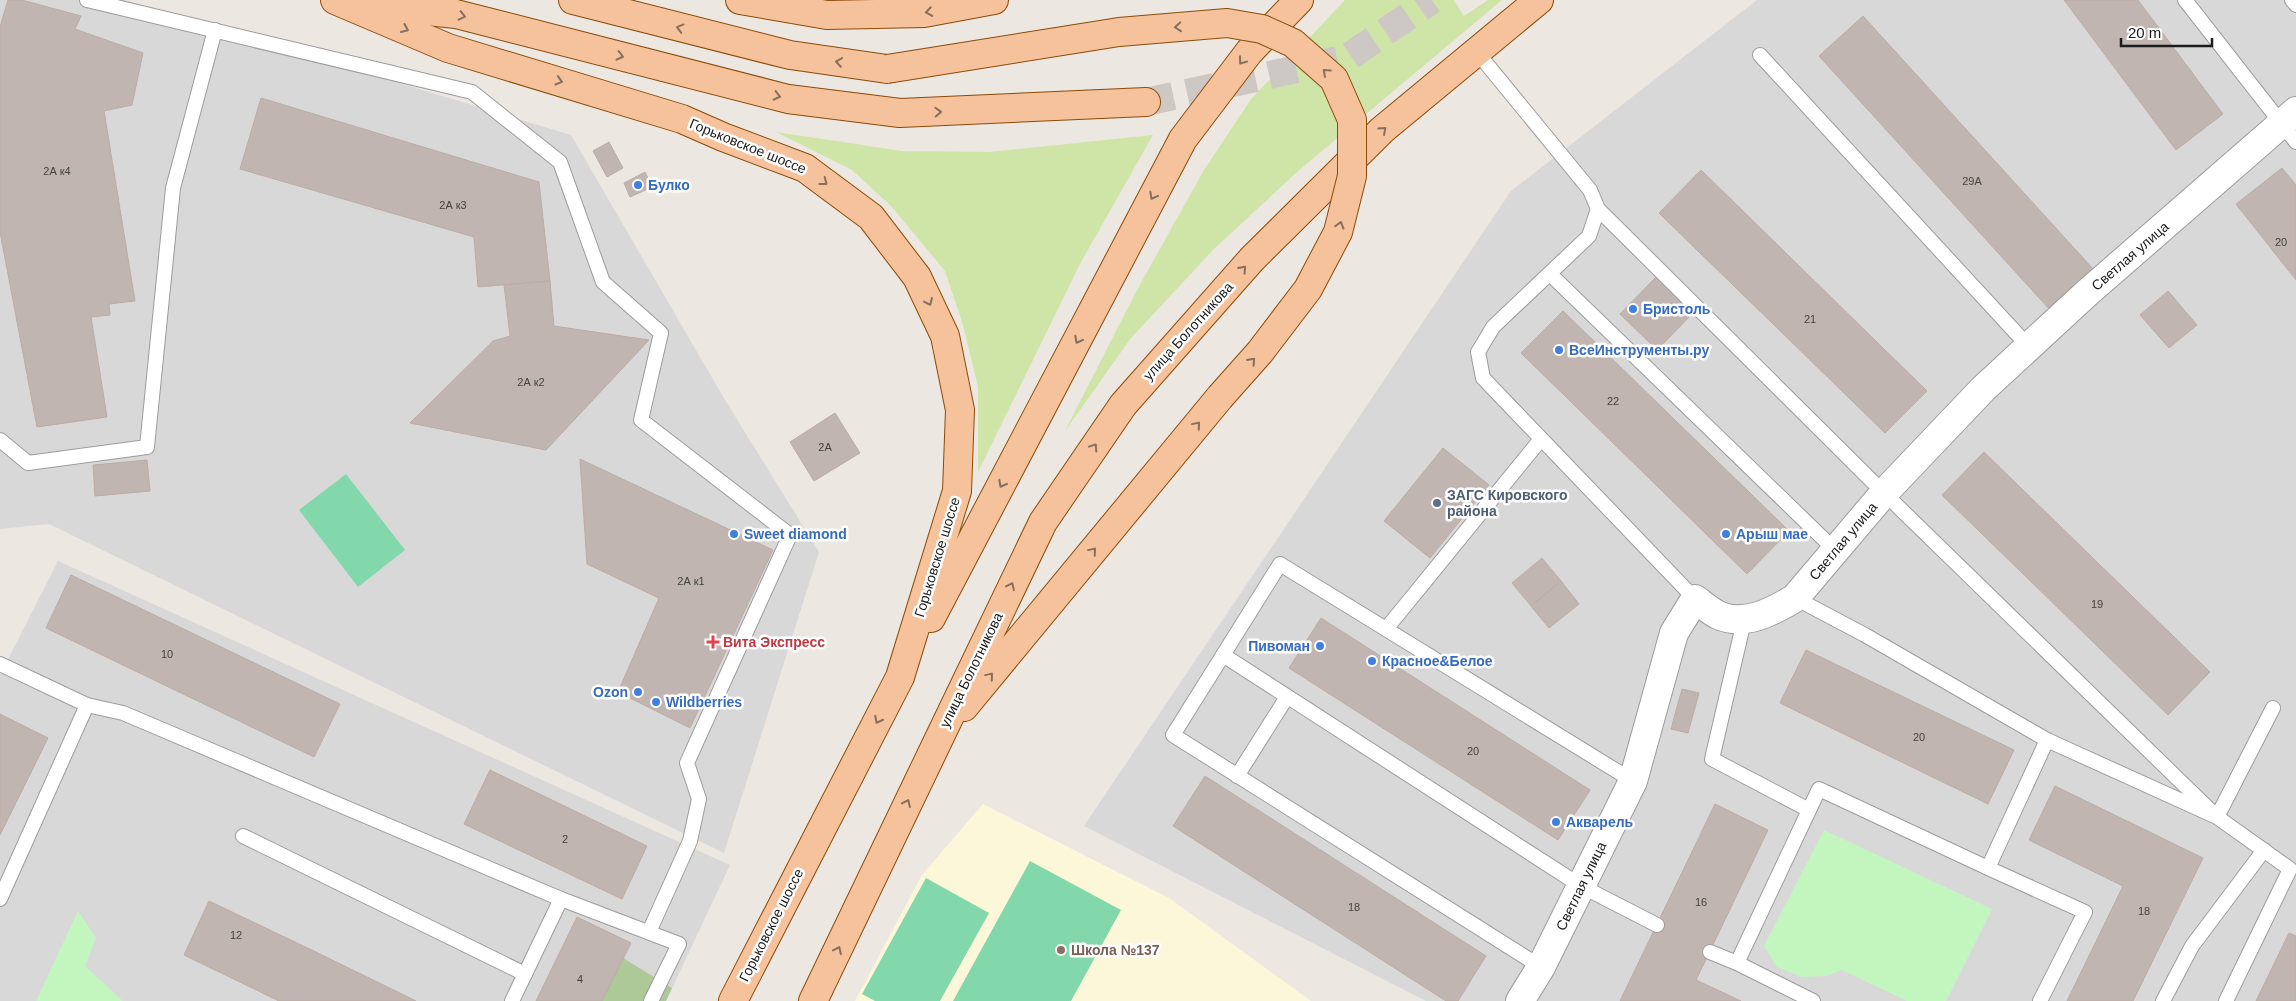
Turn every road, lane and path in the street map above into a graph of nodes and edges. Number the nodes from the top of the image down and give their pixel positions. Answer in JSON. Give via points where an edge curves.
{"nodes":[{"id":1,"x":87,"y":0,"type":"edge"},
{"id":2,"x":572,"y":0,"type":"edge"},
{"id":3,"x":740,"y":0,"type":"edge"},
{"id":4,"x":864,"y":0,"type":"edge"},
{"id":5,"x":994,"y":0,"type":"edge"},
{"id":6,"x":1300,"y":0,"type":"edge"},
{"id":7,"x":1539,"y":0,"type":"edge"},
{"id":8,"x":2185,"y":0,"type":"edge"},
{"id":9,"x":2292,"y":0,"type":"edge"},
{"id":10,"x":340,"y":1,"type":"edge"},
{"id":11,"x":2296,"y":5,"type":"edge"},
{"id":12,"x":816,"y":7,"type":"edge"},
{"id":13,"x":215,"y":30,"type":"junction"},
{"id":14,"x":1476,"y":51,"type":"junction"},
{"id":15,"x":1760,"y":55,"type":"dead end"},
{"id":16,"x":1146,"y":102,"type":"tunnel mouth"},
{"id":17,"x":2291,"y":125,"type":"edge"},
{"id":18,"x":1598,"y":209,"type":"junction"},
{"id":19,"x":1550,"y":274,"type":"junction"},
{"id":20,"x":2029,"y":347,"type":"junction"},
{"id":21,"x":1541,"y":439,"type":"junction"},
{"id":22,"x":0,"y":440,"type":"edge"},
{"id":23,"x":1884,"y":493,"type":"junction"},
{"id":24,"x":1836,"y":550,"type":"junction"},
{"id":25,"x":1795,"y":598,"type":"junction"},
{"id":26,"x":1695,"y":599,"type":"junction"},
{"id":27,"x":1744,"y":620,"type":"junction"},
{"id":28,"x":1386,"y":629,"type":"junction"},
{"id":29,"x":1223,"y":656,"type":"junction"},
{"id":30,"x":0,"y":664,"type":"edge"},
{"id":31,"x":900,"y":677,"type":"junction"},
{"id":32,"x":1287,"y":697,"type":"junction"},
{"id":33,"x":87,"y":705,"type":"junction"},
{"id":34,"x":2273,"y":708,"type":"dead end"},
{"id":35,"x":936,"y":740,"type":"junction"},
{"id":36,"x":2047,"y":740,"type":"junction"},
{"id":37,"x":1237,"y":776,"type":"junction"},
{"id":38,"x":1633,"y":781,"type":"junction"},
{"id":39,"x":1809,"y":810,"type":"junction"},
{"id":40,"x":2217,"y":817,"type":"junction"},
{"id":41,"x":243,"y":836,"type":"dead end"},
{"id":42,"x":2264,"y":850,"type":"junction"},
{"id":43,"x":2294,"y":866,"type":"edge"},
{"id":44,"x":1988,"y":868,"type":"junction"},
{"id":45,"x":1581,"y":886,"type":"junction"},
{"id":46,"x":0,"y":899,"type":"edge"},
{"id":47,"x":562,"y":899,"type":"junction"},
{"id":48,"x":1657,"y":925,"type":"dead end"},
{"id":49,"x":649,"y":932,"type":"junction"},
{"id":50,"x":1710,"y":952,"type":"dead end"},
{"id":51,"x":1737,"y":963,"type":"junction"},
{"id":52,"x":1541,"y":967,"type":"junction"},
{"id":53,"x":525,"y":974,"type":"junction"},
{"id":54,"x":820,"y":999,"type":"edge"},
{"id":55,"x":512,"y":1001,"type":"edge"},
{"id":56,"x":651,"y":1001,"type":"edge"},
{"id":57,"x":733,"y":1001,"type":"edge"},
{"id":58,"x":1520,"y":1001,"type":"edge"},
{"id":59,"x":1813,"y":1001,"type":"edge"},
{"id":60,"x":2040,"y":1001,"type":"edge"},
{"id":61,"x":2163,"y":1001,"type":"edge"},
{"id":62,"x":2226,"y":1001,"type":"edge"}],
"edges":[{"from":1,"to":13,"type":"lane"},
{"from":35,"to":2,"type":"main road","one_way":true,"bridge":true,"via":[[1260,352],[1308,289],[1338,232],[1352,176],[1352,120],[1334,79],[1293,43],[1262,29],[1227,23],[1119,32],[887,69],[790,55]]},
{"from":3,"to":12,"type":"main road"},
{"from":4,"to":12,"type":"lane","via":[[860,4]]},
{"from":5,"to":12,"type":"main road","one_way":true,"via":[[924,13]]},
{"from":6,"to":31,"type":"main road","one_way":true,"via":[[1249,52],[1183,139]]},
{"from":7,"to":14,"type":"main road","name":"улица Болотникова"},
{"from":8,"to":17,"type":"lane"},
{"from":9,"to":11,"type":"lane"},
{"from":10,"to":16,"type":"main road","one_way":true,"via":[[456,14],[807,102],[900,113]]},
{"from":10,"to":31,"type":"main road","name":"Горьковское шоссе","one_way":true,"via":[[448,48],[682,119],[805,168],[871,217],[917,277],[945,336],[960,410],[957,491]]},
{"from":13,"to":22,"type":"lane","via":[[173,188],[147,447],[28,463]]},
{"from":13,"to":49,"type":"lane","via":[[472,92],[560,162],[603,282],[661,333],[641,420],[790,534],[688,763],[699,799],[690,841]]},
{"from":14,"to":18,"type":"lane","via":[[1590,190]]},
{"from":35,"to":14,"type":"main road","name":"улица Болотникова","one_way":true,"via":[[1043,522],[1123,405],[1252,260],[1382,130]]},
{"from":15,"to":20,"type":"lane"},
{"from":17,"to":20,"type":"street","name":"Светлая улица"},
{"from":18,"to":19,"type":"lane","via":[[1589,236]]},
{"from":18,"to":23,"type":"lane"},
{"from":19,"to":21,"type":"lane","via":[[1493,327],[1478,352],[1483,378]]},
{"from":19,"to":24,"type":"lane"},
{"from":20,"to":23,"type":"street","name":"Светлая улица"},
{"from":21,"to":26,"type":"lane"},
{"from":21,"to":28,"type":"lane"},
{"from":23,"to":24,"type":"street","name":"Светлая улица"},
{"from":23,"to":40,"type":"lane"},
{"from":24,"to":25,"type":"street","name":"Светлая улица"},
{"from":25,"to":27,"type":"street","name":"Светлая улица","via":[[1778,609]]},
{"from":25,"to":36,"type":"lane"},
{"from":26,"to":27,"type":"street","name":"Светлая улица","via":[[1719,615]]},
{"from":26,"to":38,"type":"street","name":"Светлая улица","via":[[1674,633]]},
{"from":27,"to":39,"type":"lane","via":[[1712,759]]},
{"from":28,"to":29,"type":"lane","via":[[1280,564]]},
{"from":28,"to":38,"type":"lane"},
{"from":29,"to":32,"type":"lane"},
{"from":29,"to":37,"type":"lane","via":[[1173,735]]},
{"from":30,"to":33,"type":"lane"},
{"from":31,"to":57,"type":"main road","name":"Горьковское шоссе","one_way":true},
{"from":32,"to":37,"type":"lane"},
{"from":32,"to":45,"type":"lane"},
{"from":33,"to":46,"type":"lane"},
{"from":33,"to":47,"type":"lane","via":[[124,713]]},
{"from":34,"to":40,"type":"lane"},
{"from":54,"to":35,"type":"main road","one_way":true},
{"from":36,"to":40,"type":"lane"},
{"from":36,"to":44,"type":"lane"},
{"from":37,"to":52,"type":"lane"},
{"from":38,"to":45,"type":"street","name":"Светлая улица"},
{"from":39,"to":44,"type":"lane","via":[[1819,789]]},
{"from":39,"to":51,"type":"lane"},
{"from":40,"to":42,"type":"lane"},
{"from":41,"to":53,"type":"lane"},
{"from":42,"to":43,"type":"lane"},
{"from":42,"to":61,"type":"lane","via":[[2192,946]]},
{"from":43,"to":62,"type":"lane"},
{"from":44,"to":60,"type":"lane","via":[[2085,912]]},
{"from":45,"to":48,"type":"lane"},
{"from":45,"to":52,"type":"street","name":"Светлая улица"},
{"from":47,"to":49,"type":"lane"},
{"from":47,"to":53,"type":"lane"},
{"from":49,"to":56,"type":"lane","via":[[679,944]]},
{"from":50,"to":51,"type":"lane"},
{"from":51,"to":59,"type":"lane"},
{"from":52,"to":58,"type":"street","name":"Светлая улица"},
{"from":53,"to":55,"type":"lane"}]}
